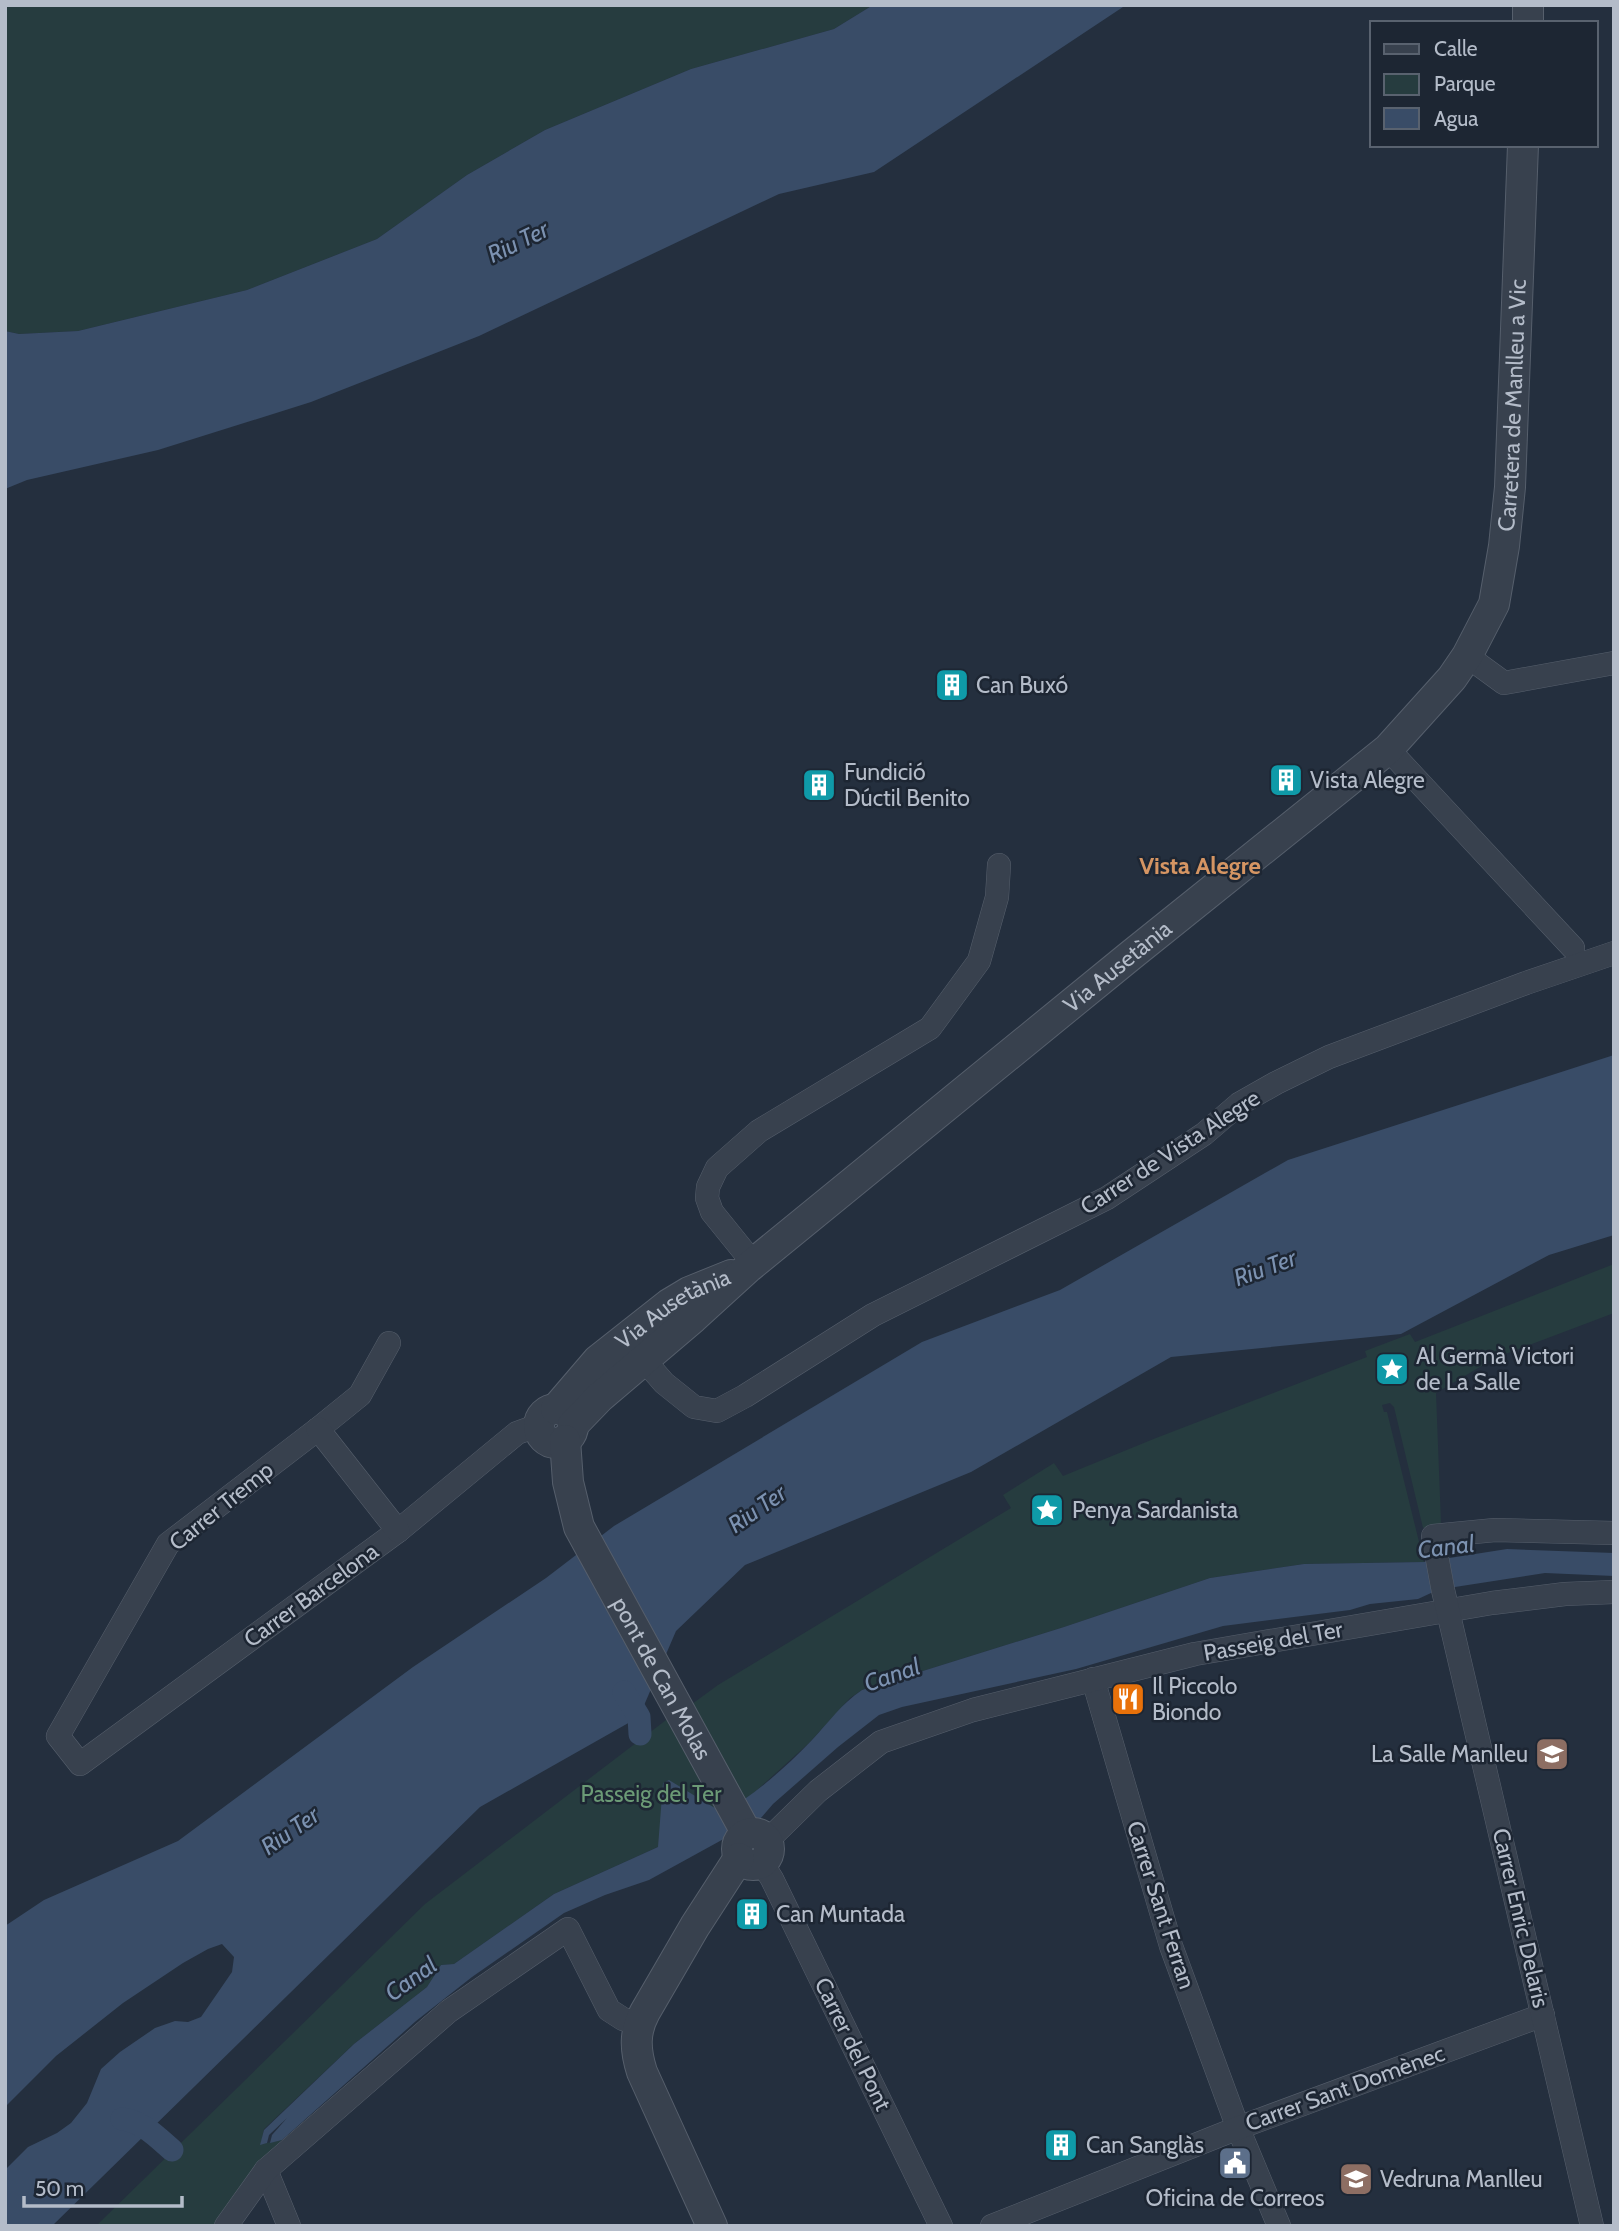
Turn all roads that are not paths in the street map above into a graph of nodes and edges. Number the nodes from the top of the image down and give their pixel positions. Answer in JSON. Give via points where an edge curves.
{"nodes":[{"id":1,"x":1523,"y":147,"type":"edge"},
{"id":2,"x":1467,"y":656,"type":"junction"},
{"id":3,"x":1614,"y":663,"type":"edge"},
{"id":4,"x":1388,"y":750,"type":"junction"},
{"id":5,"x":999,"y":864,"type":"dead end"},
{"id":6,"x":1573,"y":948,"type":"dead end"},
{"id":7,"x":1614,"y":953,"type":"edge"},
{"id":8,"x":751,"y":1266,"type":"junction"},
{"id":9,"x":389,"y":1343,"type":"dead end"},
{"id":10,"x":644,"y":1360,"type":"junction"},
{"id":11,"x":556,"y":1428,"type":"junction"},
{"id":12,"x":318,"y":1429,"type":"junction"},
{"id":13,"x":398,"y":1531,"type":"junction"},
{"id":14,"x":1614,"y":1534,"type":"edge"},
{"id":15,"x":1614,"y":1592,"type":"edge"},
{"id":16,"x":1446,"y":1600,"type":"junction"},
{"id":17,"x":1093,"y":1679,"type":"junction"},
{"id":18,"x":80,"y":1763,"type":"joint"},
{"id":19,"x":752,"y":1845,"type":"junction"},
{"id":20,"x":1544,"y":2015,"type":"junction"},
{"id":21,"x":639,"y":2024,"type":"junction"},
{"id":22,"x":1238,"y":2128,"type":"junction"},
{"id":23,"x":266,"y":2170,"type":"junction"},
{"id":24,"x":1586,"y":2224,"type":"edge"},
{"id":25,"x":226,"y":2226,"type":"edge"},
{"id":26,"x":289,"y":2226,"type":"edge"},
{"id":27,"x":712,"y":2226,"type":"edge"},
{"id":28,"x":941,"y":2226,"type":"edge"},
{"id":29,"x":992,"y":2226,"type":"edge"},
{"id":30,"x":1279,"y":2226,"type":"edge"}],
"edges":[{"from":1,"to":2,"type":"street","name":"Carretera de Manlleu a Vic","via":[[1504,546],[1494,604]]},
{"from":2,"to":3,"type":"street","via":[[1504,683]]},
{"from":2,"to":4,"type":"street","name":"Via Ausetània"},
{"from":4,"to":6,"type":"street"},
{"from":4,"to":8,"type":"street","name":"Via Ausetània"},
{"from":5,"to":8,"type":"street","via":[[997,897],[979,961],[930,1028],[759,1131],[717,1168],[707,1198]]},
{"from":7,"to":10,"type":"street","name":"Carrer de Vista Alegre","via":[[1329,1057],[1276,1083],[1107,1198],[873,1315],[717,1411],[694,1407],[664,1384]]},
{"from":8,"to":10,"type":"street","name":"Via Ausetània"},
{"from":8,"to":11,"type":"street","name":"Via Ausetània","via":[[669,1304],[598,1360]]},
{"from":9,"to":12,"type":"street","name":"Carrer Tremp","via":[[360,1395]]},
{"from":10,"to":11,"type":"street","name":"Via Ausetània"},
{"from":11,"to":13,"type":"street","name":"Carrer Barcelona","via":[[517,1433]]},
{"from":11,"to":19,"type":"street","name":"pont de Can Molas","via":[[556,1490],[561,1504],[579,1527]]},
{"from":12,"to":13,"type":"street"},
{"from":12,"to":18,"type":"street","name":"Carrer Tremp","via":[[168,1544],[58,1736]]},
{"from":13,"to":18,"type":"street","name":"Carrer Barcelona"},
{"from":14,"to":16,"type":"street","via":[[1495,1530],[1433,1536]]},
{"from":15,"to":16,"type":"street","name":"Passeig del Ter"},
{"from":16,"to":17,"type":"street","name":"Passeig del Ter"},
{"from":16,"to":20,"type":"street","name":"Carrer Enric Delaris"},
{"from":17,"to":19,"type":"street","name":"Passeig del Ter","via":[[973,1710],[881,1742]]},
{"from":17,"to":22,"type":"street","name":"Carrer Sant Ferran","via":[[1171,1946]]},
{"from":19,"to":21,"type":"street","via":[[695,1926]]},
{"from":19,"to":28,"type":"street","name":"Carrer del Pont"},
{"from":20,"to":22,"type":"street","name":"Carrer Sant Domènec"},
{"from":20,"to":24,"type":"street","name":"Carrer Enric Delaris"},
{"from":21,"to":23,"type":"street","via":[[609,2010],[568,1929],[449,2011]]},
{"from":21,"to":27,"type":"street","via":[[636,2046],[642,2072]]},
{"from":22,"to":29,"type":"street","name":"Carrer Sant Domènec"},
{"from":22,"to":30,"type":"street","name":"Carrer Sant Ferran"},
{"from":23,"to":25,"type":"street"},
{"from":23,"to":26,"type":"street"}]}
